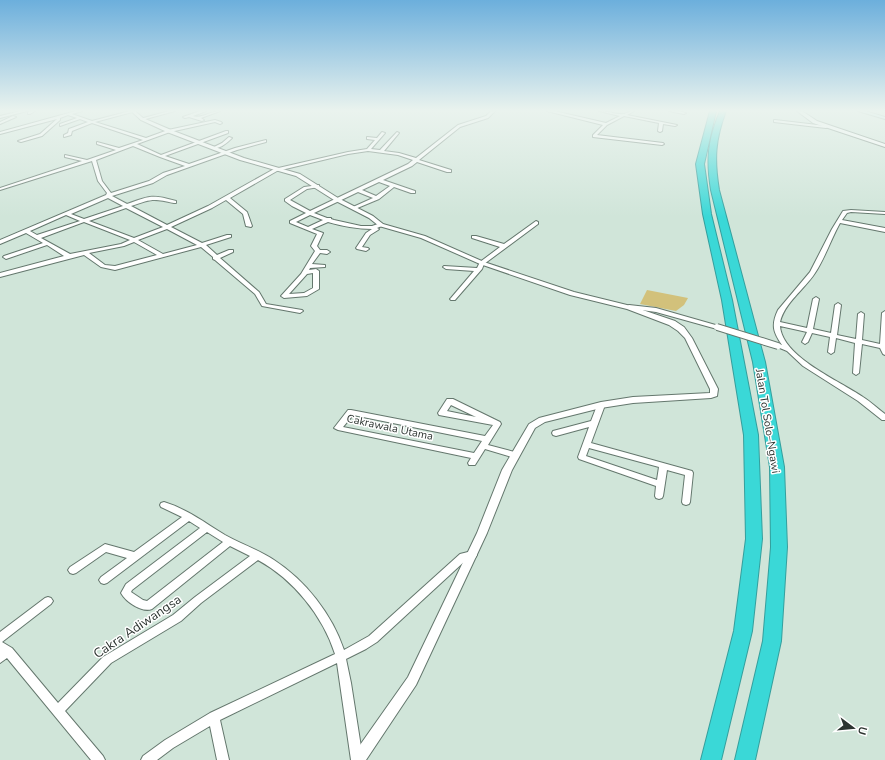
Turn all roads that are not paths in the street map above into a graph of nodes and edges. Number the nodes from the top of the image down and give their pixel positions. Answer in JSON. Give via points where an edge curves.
{"nodes":[{"id":1,"x":110,"y":146,"type":"edge"},
{"id":2,"x":126,"y":146,"type":"edge"},
{"id":3,"x":139,"y":146,"type":"edge"},
{"id":4,"x":186,"y":146,"type":"edge"},
{"id":5,"x":210,"y":146,"type":"edge"},
{"id":6,"x":217,"y":146,"type":"edge"},
{"id":7,"x":248,"y":146,"type":"edge"},
{"id":8,"x":371,"y":146,"type":"edge"},
{"id":9,"x":386,"y":146,"type":"edge"},
{"id":10,"x":433,"y":146,"type":"edge"},
{"id":11,"x":704,"y":146,"type":"edge"},
{"id":12,"x":714,"y":146,"type":"edge"},
{"id":13,"x":214,"y":148,"type":"junction"},
{"id":14,"x":118,"y":149,"type":"junction"},
{"id":15,"x":368,"y":150,"type":"junction"},
{"id":16,"x":382,"y":151,"type":"junction"},
{"id":17,"x":350,"y":152,"type":"junction"},
{"id":18,"x":227,"y":153,"type":"junction"},
{"id":19,"x":377,"y":155,"type":"dead end"},
{"id":20,"x":66,"y":156,"type":"dead end"},
{"id":21,"x":161,"y":156,"type":"junction"},
{"id":22,"x":364,"y":156,"type":"dead end"},
{"id":23,"x":94,"y":159,"type":"junction"},
{"id":24,"x":416,"y":160,"type":"junction"},
{"id":25,"x":86,"y":162,"type":"junction"},
{"id":26,"x":191,"y":166,"type":"junction"},
{"id":27,"x":279,"y":169,"type":"junction"},
{"id":28,"x":449,"y":171,"type":"dead end"},
{"id":29,"x":259,"y":173,"type":"dead end"},
{"id":30,"x":268,"y":175,"type":"junction"},
{"id":31,"x":379,"y":180,"type":"junction"},
{"id":32,"x":317,"y":186,"type":"junction"},
{"id":33,"x":394,"y":186,"type":"junction"},
{"id":34,"x":0,"y":189,"type":"edge"},
{"id":35,"x":357,"y":190,"type":"junction"},
{"id":36,"x":413,"y":192,"type":"dead end"},
{"id":37,"x":109,"y":196,"type":"junction"},
{"id":38,"x":227,"y":198,"type":"junction"},
{"id":39,"x":377,"y":198,"type":"junction"},
{"id":40,"x":336,"y":199,"type":"junction"},
{"id":41,"x":174,"y":202,"type":"dead end"},
{"id":42,"x":127,"y":206,"type":"junction"},
{"id":43,"x":355,"y":208,"type":"junction"},
{"id":44,"x":312,"y":213,"type":"junction"},
{"id":45,"x":885,"y":213,"type":"edge"},
{"id":46,"x":67,"y":214,"type":"junction"},
{"id":47,"x":329,"y":220,"type":"junction"},
{"id":48,"x":86,"y":221,"type":"junction"},
{"id":49,"x":839,"y":221,"type":"junction"},
{"id":50,"x":536,"y":224,"type":"dead end"},
{"id":51,"x":381,"y":225,"type":"junction"},
{"id":52,"x":249,"y":226,"type":"dead end"},
{"id":53,"x":167,"y":227,"type":"junction"},
{"id":54,"x":308,"y":229,"type":"junction"},
{"id":55,"x":885,"y":230,"type":"edge"},
{"id":56,"x":26,"y":231,"type":"junction"},
{"id":57,"x":229,"y":236,"type":"dead end"},
{"id":58,"x":38,"y":237,"type":"junction"},
{"id":59,"x":474,"y":237,"type":"dead end"},
{"id":60,"x":134,"y":240,"type":"junction"},
{"id":61,"x":0,"y":242,"type":"edge"},
{"id":62,"x":48,"y":243,"type":"junction"},
{"id":63,"x":202,"y":245,"type":"junction"},
{"id":64,"x":503,"y":246,"type":"junction"},
{"id":65,"x":366,"y":249,"type":"dead end"},
{"id":66,"x":231,"y":251,"type":"dead end"},
{"id":67,"x":318,"y":251,"type":"junction"},
{"id":68,"x":327,"y":252,"type":"dead end"},
{"id":69,"x":85,"y":254,"type":"junction"},
{"id":70,"x":160,"y":255,"type":"junction"},
{"id":71,"x":69,"y":256,"type":"junction"},
{"id":72,"x":6,"y":257,"type":"dead end"},
{"id":73,"x":215,"y":258,"type":"junction"},
{"id":74,"x":482,"y":263,"type":"junction"},
{"id":75,"x":310,"y":266,"type":"junction"},
{"id":76,"x":323,"y":266,"type":"dead end"},
{"id":77,"x":446,"y":267,"type":"dead end"},
{"id":78,"x":477,"y":270,"type":"junction"},
{"id":79,"x":306,"y":272,"type":"junction"},
{"id":80,"x":0,"y":275,"type":"edge"},
{"id":81,"x":453,"y":299,"type":"dead end"},
{"id":82,"x":816,"y":299,"type":"dead end"},
{"id":83,"x":838,"y":305,"type":"dead end"},
{"id":84,"x":629,"y":307,"type":"junction"},
{"id":85,"x":300,"y":311,"type":"dead end"},
{"id":86,"x":885,"y":313,"type":"edge"},
{"id":87,"x":861,"y":314,"type":"dead end"},
{"id":88,"x":777,"y":323,"type":"junction"},
{"id":89,"x":810,"y":331,"type":"junction"},
{"id":90,"x":833,"y":336,"type":"junction"},
{"id":91,"x":805,"y":342,"type":"dead end"},
{"id":92,"x":859,"y":342,"type":"junction"},
{"id":93,"x":789,"y":350,"type":"junction"},
{"id":94,"x":884,"y":350,"type":"edge"},
{"id":95,"x":831,"y":352,"type":"dead end"},
{"id":96,"x":856,"y":373,"type":"dead end"},
{"id":97,"x":600,"y":405,"type":"junction"},
{"id":98,"x":885,"y":418,"type":"edge"},
{"id":99,"x":493,"y":422,"type":"junction"},
{"id":100,"x":594,"y":423,"type":"junction"},
{"id":101,"x":556,"y":433,"type":"dead end"},
{"id":102,"x":485,"y":442,"type":"junction"},
{"id":103,"x":586,"y":444,"type":"junction"},
{"id":104,"x":515,"y":455,"type":"junction"},
{"id":105,"x":663,"y":466,"type":"junction"},
{"id":106,"x":661,"y":485,"type":"junction"},
{"id":107,"x":659,"y":496,"type":"dead end"},
{"id":108,"x":686,"y":502,"type":"dead end"},
{"id":109,"x":164,"y":505,"type":"dead end"},
{"id":110,"x":188,"y":517,"type":"junction"},
{"id":111,"x":206,"y":528,"type":"junction"},
{"id":112,"x":230,"y":542,"type":"junction"},
{"id":113,"x":472,"y":555,"type":"junction"},
{"id":114,"x":135,"y":556,"type":"junction"},
{"id":115,"x":256,"y":556,"type":"junction"},
{"id":116,"x":74,"y":570,"type":"dead end"},
{"id":117,"x":104,"y":580,"type":"dead end"},
{"id":118,"x":48,"y":601,"type":"dead end"},
{"id":119,"x":0,"y":638,"type":"edge"},
{"id":120,"x":3,"y":652,"type":"edge"},
{"id":121,"x":341,"y":657,"type":"junction"},
{"id":122,"x":58,"y":711,"type":"junction"},
{"id":123,"x":214,"y":717,"type":"junction"},
{"id":124,"x":99,"y":760,"type":"edge"},
{"id":125,"x":147,"y":760,"type":"edge"},
{"id":126,"x":223,"y":760,"type":"edge"},
{"id":127,"x":357,"y":760,"type":"edge"},
{"id":128,"x":711,"y":760,"type":"edge"},
{"id":129,"x":745,"y":760,"type":"edge"}],
"edges":[{"from":1,"to":14,"type":"street"},
{"from":2,"to":14,"type":"street"},
{"from":3,"to":21,"type":"street"},
{"from":4,"to":21,"type":"street"},
{"from":5,"to":13,"type":"street"},
{"from":6,"to":13,"type":"street"},
{"from":7,"to":18,"type":"street"},
{"from":8,"to":15,"type":"street"},
{"from":9,"to":16,"type":"street"},
{"from":10,"to":24,"type":"street"},
{"from":11,"to":128,"type":"highway","name":"Jalan Tol Solo–Ngawi","via":[[700,164],[707,214],[727,300],[751,435],[754,539],[743,631]]},
{"from":12,"to":129,"type":"highway","name":"Jalan Tol Solo–Ngawi","via":[[711,165],[759,362],[777,467],[779,546],[772,641]]},
{"from":13,"to":18,"type":"street"},
{"from":14,"to":23,"type":"street"},
{"from":15,"to":16,"type":"street"},
{"from":15,"to":17,"type":"street"},
{"from":16,"to":19,"type":"street"},
{"from":16,"to":24,"type":"street"},
{"from":17,"to":22,"type":"street"},
{"from":17,"to":27,"type":"street"},
{"from":18,"to":26,"type":"street"},
{"from":18,"to":27,"type":"street"},
{"from":20,"to":25,"type":"street"},
{"from":21,"to":26,"type":"street"},
{"from":23,"to":25,"type":"street"},
{"from":23,"to":37,"type":"street","via":[[99,178]]},
{"from":24,"to":28,"type":"street"},
{"from":24,"to":31,"type":"street"},
{"from":25,"to":34,"type":"street"},
{"from":26,"to":37,"type":"street"},
{"from":27,"to":30,"type":"street"},
{"from":27,"to":32,"type":"street","via":[[298,175]]},
{"from":29,"to":30,"type":"street"},
{"from":30,"to":38,"type":"street"},
{"from":31,"to":33,"type":"street"},
{"from":31,"to":35,"type":"street"},
{"from":32,"to":40,"type":"street"},
{"from":32,"to":44,"type":"street","via":[[306,188],[287,200]]},
{"from":33,"to":36,"type":"street"},
{"from":33,"to":39,"type":"street"},
{"from":35,"to":39,"type":"street"},
{"from":35,"to":40,"type":"street"},
{"from":37,"to":42,"type":"street"},
{"from":37,"to":46,"type":"street"},
{"from":38,"to":52,"type":"street","via":[[245,213]]},
{"from":38,"to":53,"type":"street"},
{"from":39,"to":43,"type":"street"},
{"from":40,"to":43,"type":"street"},
{"from":40,"to":44,"type":"street"},
{"from":41,"to":42,"type":"street","via":[[153,197]]},
{"from":42,"to":48,"type":"street"},
{"from":42,"to":53,"type":"street"},
{"from":43,"to":51,"type":"street"},
{"from":44,"to":47,"type":"street"},
{"from":44,"to":54,"type":"street","via":[[292,222]]},
{"from":45,"to":49,"type":"street","via":[[848,211]]},
{"from":46,"to":48,"type":"street"},
{"from":46,"to":56,"type":"street"},
{"from":47,"to":51,"type":"street","via":[[357,228],[376,228]]},
{"from":47,"to":54,"type":"street"},
{"from":48,"to":58,"type":"street"},
{"from":48,"to":60,"type":"street"},
{"from":49,"to":55,"type":"street"},
{"from":49,"to":88,"type":"street","via":[[815,268],[807,281],[780,311]]},
{"from":50,"to":64,"type":"street"},
{"from":51,"to":65,"type":"street","via":[[368,234],[359,248]]},
{"from":51,"to":74,"type":"street","via":[[422,237]]},
{"from":53,"to":60,"type":"street"},
{"from":53,"to":63,"type":"street"},
{"from":54,"to":67,"type":"street","via":[[320,233],[314,246]]},
{"from":56,"to":58,"type":"street"},
{"from":56,"to":61,"type":"street"},
{"from":57,"to":63,"type":"street"},
{"from":58,"to":62,"type":"street"},
{"from":59,"to":64,"type":"street"},
{"from":60,"to":69,"type":"street"},
{"from":60,"to":70,"type":"street"},
{"from":62,"to":71,"type":"street"},
{"from":62,"to":72,"type":"street"},
{"from":63,"to":70,"type":"street"},
{"from":63,"to":73,"type":"street"},
{"from":64,"to":74,"type":"street"},
{"from":66,"to":73,"type":"street"},
{"from":67,"to":68,"type":"street"},
{"from":67,"to":75,"type":"street"},
{"from":69,"to":70,"type":"street","via":[[108,268],[122,267]]},
{"from":69,"to":71,"type":"street"},
{"from":71,"to":80,"type":"street"},
{"from":73,"to":85,"type":"street","via":[[228,270],[234,271],[257,293],[264,305]]},
{"from":74,"to":78,"type":"street"},
{"from":74,"to":84,"type":"street","via":[[572,294]]},
{"from":75,"to":76,"type":"street"},
{"from":75,"to":79,"type":"street"},
{"from":77,"to":78,"type":"street"},
{"from":78,"to":81,"type":"street"},
{"from":79,"to":79,"type":"street","via":[[284,295],[284,296],[305,295],[316,289],[316,271]]},
{"from":82,"to":89,"type":"street"},
{"from":83,"to":90,"type":"street"},
{"from":84,"to":93,"type":"street","bridge":true,"via":[[662,311]]},
{"from":84,"to":97,"type":"street","via":[[672,323],[681,329],[714,389],[714,394]]},
{"from":86,"to":94,"type":"street"},
{"from":87,"to":92,"type":"street"},
{"from":88,"to":89,"type":"street"},
{"from":88,"to":93,"type":"street","via":[[777,332]]},
{"from":89,"to":90,"type":"street"},
{"from":89,"to":91,"type":"street"},
{"from":90,"to":92,"type":"street"},
{"from":90,"to":95,"type":"street"},
{"from":92,"to":94,"type":"street"},
{"from":92,"to":96,"type":"street"},
{"from":93,"to":98,"type":"street","via":[[805,364],[862,399]]},
{"from":97,"to":100,"type":"street"},
{"from":97,"to":104,"type":"street","via":[[535,423],[523,438]]},
{"from":99,"to":99,"type":"street","via":[[450,401],[442,413],[450,414]]},
{"from":99,"to":102,"type":"street","name":"Cakrawala Utama","via":[[497,424]]},
{"from":100,"to":101,"type":"street"},
{"from":100,"to":103,"type":"street"},
{"from":102,"to":102,"type":"street","name":"Cakrawala Utama","via":[[351,412],[338,428],[474,460]]},
{"from":102,"to":104,"type":"street","name":"Cakrawala Utama"},
{"from":103,"to":105,"type":"street"},
{"from":103,"to":106,"type":"street","via":[[582,457],[585,459]]},
{"from":104,"to":113,"type":"street"},
{"from":105,"to":106,"type":"street"},
{"from":105,"to":108,"type":"street","via":[[689,473]]},
{"from":106,"to":107,"type":"street"},
{"from":109,"to":110,"type":"street","via":[[179,510]]},
{"from":110,"to":111,"type":"street"},
{"from":110,"to":114,"type":"street"},
{"from":111,"to":112,"type":"street"},
{"from":111,"to":112,"type":"street","name":"Cakra Adiwangsa","via":[[129,587],[126,592],[140,604],[149,606]]},
{"from":112,"to":115,"type":"street"},
{"from":113,"to":121,"type":"street","via":[[463,557],[372,639]]},
{"from":113,"to":127,"type":"street","via":[[412,681]]},
{"from":114,"to":116,"type":"street","via":[[105,548]]},
{"from":114,"to":117,"type":"street"},
{"from":115,"to":121,"type":"street","via":[[274,564],[308,597],[325,623]]},
{"from":115,"to":122,"type":"street","name":"Cakra Adiwangsa","via":[[177,618],[107,660]]},
{"from":118,"to":119,"type":"street"},
{"from":120,"to":122,"type":"street"},
{"from":121,"to":123,"type":"street"},
{"from":121,"to":127,"type":"street"},
{"from":122,"to":124,"type":"street"},
{"from":123,"to":125,"type":"street","via":[[168,744]]},
{"from":123,"to":126,"type":"street"}]}
